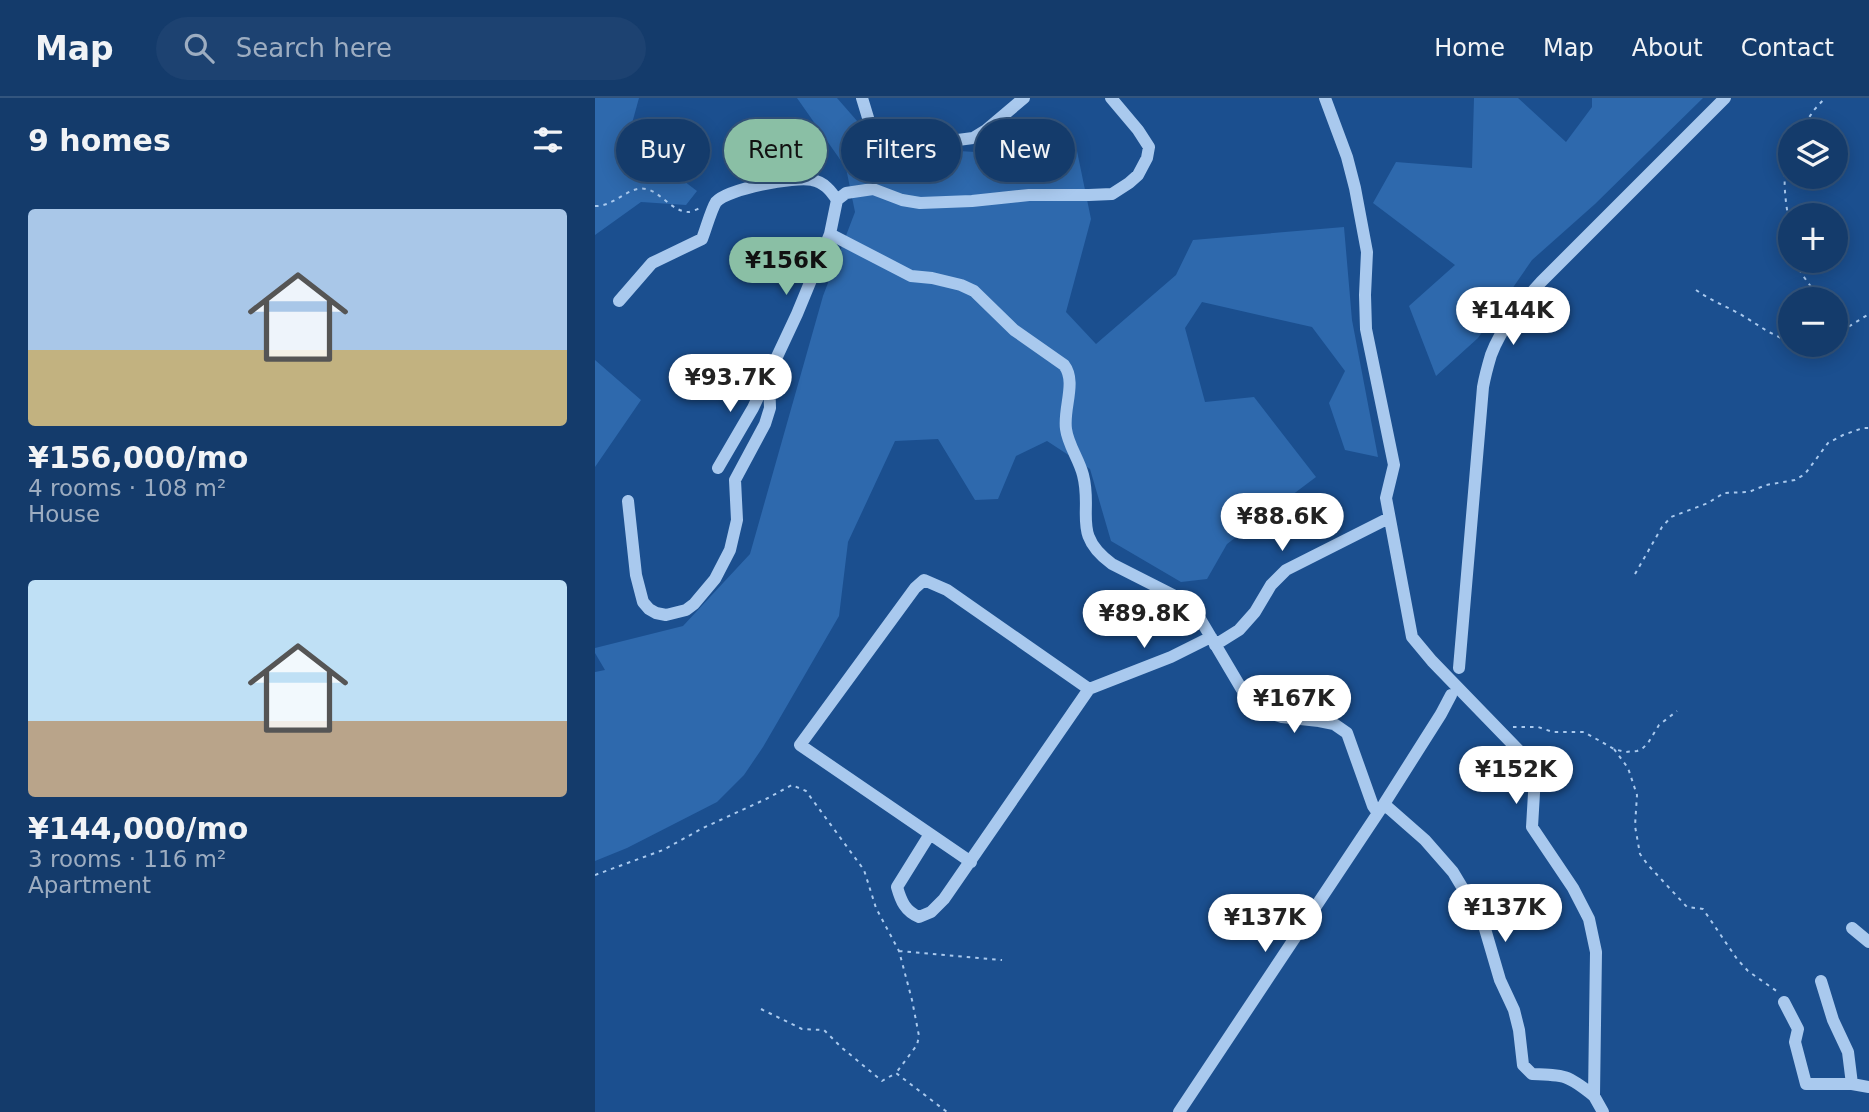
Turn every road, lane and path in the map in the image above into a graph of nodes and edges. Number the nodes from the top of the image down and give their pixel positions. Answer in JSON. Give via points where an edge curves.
{"nodes":[{"id":1,"x":862,"y":98,"type":"edge"},
{"id":2,"x":1024,"y":98,"type":"edge"},
{"id":3,"x":1111,"y":98,"type":"edge"},
{"id":4,"x":1325,"y":98,"type":"edge"},
{"id":5,"x":1725,"y":98,"type":"edge"},
{"id":6,"x":1825,"y":98,"type":"edge"},
{"id":7,"x":1808,"y":119,"type":"edge"},
{"id":8,"x":837,"y":200,"type":"junction"},
{"id":9,"x":717,"y":202,"type":"junction"},
{"id":10,"x":595,"y":206,"type":"edge"},
{"id":11,"x":830,"y":234,"type":"junction"},
{"id":12,"x":1696,"y":290,"type":"dead end"},
{"id":13,"x":619,"y":301,"type":"dead end"},
{"id":14,"x":1869,"y":314,"type":"edge"},
{"id":15,"x":1848,"y":327,"type":"edge"},
{"id":16,"x":1778,"y":336,"type":"edge"},
{"id":17,"x":769,"y":373,"type":"junction"},
{"id":18,"x":1869,"y":428,"type":"edge"},
{"id":19,"x":717,"y":468,"type":"dead end"},
{"id":20,"x":628,"y":501,"type":"dead end"},
{"id":21,"x":1389,"y":518,"type":"junction"},
{"id":22,"x":1635,"y":573,"type":"dead end"},
{"id":23,"x":1213,"y":641,"type":"junction"},
{"id":24,"x":1459,"y":668,"type":"dead end"},
{"id":25,"x":1089,"y":689,"type":"junction"},
{"id":26,"x":1451,"y":695,"type":"dead end"},
{"id":27,"x":1677,"y":711,"type":"dead end"},
{"id":28,"x":1501,"y":733,"type":"junction"},
{"id":29,"x":1614,"y":749,"type":"junction"},
{"id":30,"x":1381,"y":808,"type":"junction"},
{"id":31,"x":930,"y":834,"type":"junction"},
{"id":32,"x":971,"y":862,"type":"junction"},
{"id":33,"x":595,"y":875,"type":"edge"},
{"id":34,"x":1852,"y":929,"type":"dead end"},
{"id":35,"x":1869,"y":942,"type":"edge"},
{"id":36,"x":899,"y":951,"type":"junction"},
{"id":37,"x":1002,"y":960,"type":"dead end"},
{"id":38,"x":1821,"y":981,"type":"dead end"},
{"id":39,"x":1784,"y":1002,"type":"joint"},
{"id":40,"x":761,"y":1009,"type":"dead end"},
{"id":41,"x":896,"y":1073,"type":"junction"},
{"id":42,"x":1852,"y":1084,"type":"junction"},
{"id":43,"x":1869,"y":1087,"type":"edge"},
{"id":44,"x":1594,"y":1096,"type":"junction"},
{"id":45,"x":947,"y":1112,"type":"edge"},
{"id":46,"x":1179,"y":1112,"type":"edge"},
{"id":47,"x":1603,"y":1112,"type":"edge"}],
"edges":[{"from":1,"to":2,"type":"street","via":[[869,121],[935,144],[973,138]]},
{"from":3,"to":8,"type":"street","via":[[1149,148],[1137,175],[1112,194],[920,203],[873,189],[846,192]]},
{"from":4,"to":21,"type":"street","via":[[1347,157],[1367,252],[1366,329],[1394,465],[1386,498]]},
{"from":5,"to":24,"type":"street","via":[[1541,282],[1504,328],[1483,387]]},
{"from":6,"to":7,"type":"path"},
{"from":8,"to":9,"type":"street","via":[[828,187],[813,180],[789,180],[733,192]]},
{"from":8,"to":11,"type":"street"},
{"from":9,"to":10,"type":"path","via":[[689,212],[648,189],[637,188],[604,206]]},
{"from":9,"to":13,"type":"street","via":[[702,239],[652,263]]},
{"from":11,"to":17,"type":"street"},
{"from":11,"to":23,"type":"street","via":[[911,276],[974,291],[1014,330],[1064,365],[1070,373],[1065,427],[1084,478],[1086,528],[1092,544],[1112,564],[1188,604]]},
{"from":12,"to":16,"type":"path"},
{"from":14,"to":15,"type":"path"},
{"from":17,"to":19,"type":"street"},
{"from":17,"to":20,"type":"street","via":[[768,416],[735,480],[737,520],[730,550],[715,579],[686,610],[666,615],[643,602]]},
{"from":18,"to":22,"type":"path","via":[[1828,443],[1795,480],[1749,492],[1724,493],[1671,517]]},
{"from":21,"to":23,"type":"street","via":[[1286,570],[1239,630]]},
{"from":21,"to":28,"type":"street","via":[[1412,637]]},
{"from":23,"to":25,"type":"street"},
{"from":23,"to":30,"type":"street","via":[[1253,705],[1282,717],[1334,724],[1347,733],[1373,806]]},
{"from":25,"to":31,"type":"street","via":[[947,590],[923,580],[800,745]]},
{"from":25,"to":32,"type":"street"},
{"from":26,"to":30,"type":"street"},
{"from":27,"to":29,"type":"path","via":[[1658,724],[1642,749]]},
{"from":28,"to":29,"type":"path","via":[[1521,726],[1584,732]]},
{"from":28,"to":44,"type":"street","via":[[1529,761],[1535,776],[1532,827],[1589,919],[1596,952]]},
{"from":29,"to":39,"type":"path","via":[[1628,768],[1637,795],[1635,826],[1640,854],[1687,908],[1703,909],[1737,959]]},
{"from":30,"to":44,"type":"street","via":[[1425,840],[1453,872],[1483,922],[1514,1010],[1523,1065],[1532,1074],[1559,1074]]},
{"from":30,"to":46,"type":"street"},
{"from":31,"to":32,"type":"street"},
{"from":31,"to":32,"type":"street","via":[[897,887],[911,914],[919,917],[931,912]]},
{"from":33,"to":36,"type":"path","via":[[663,850],[792,785],[806,791],[864,870],[876,908]]},
{"from":34,"to":35,"type":"street"},
{"from":36,"to":37,"type":"path"},
{"from":36,"to":41,"type":"path","via":[[919,1036]]},
{"from":38,"to":42,"type":"street","via":[[1848,1052]]},
{"from":39,"to":42,"type":"street","via":[[1798,1029],[1795,1042],[1806,1084]]},
{"from":40,"to":41,"type":"path","via":[[802,1029],[824,1030],[882,1081]]},
{"from":41,"to":45,"type":"path"},
{"from":42,"to":43,"type":"street"},
{"from":44,"to":47,"type":"street"}]}
